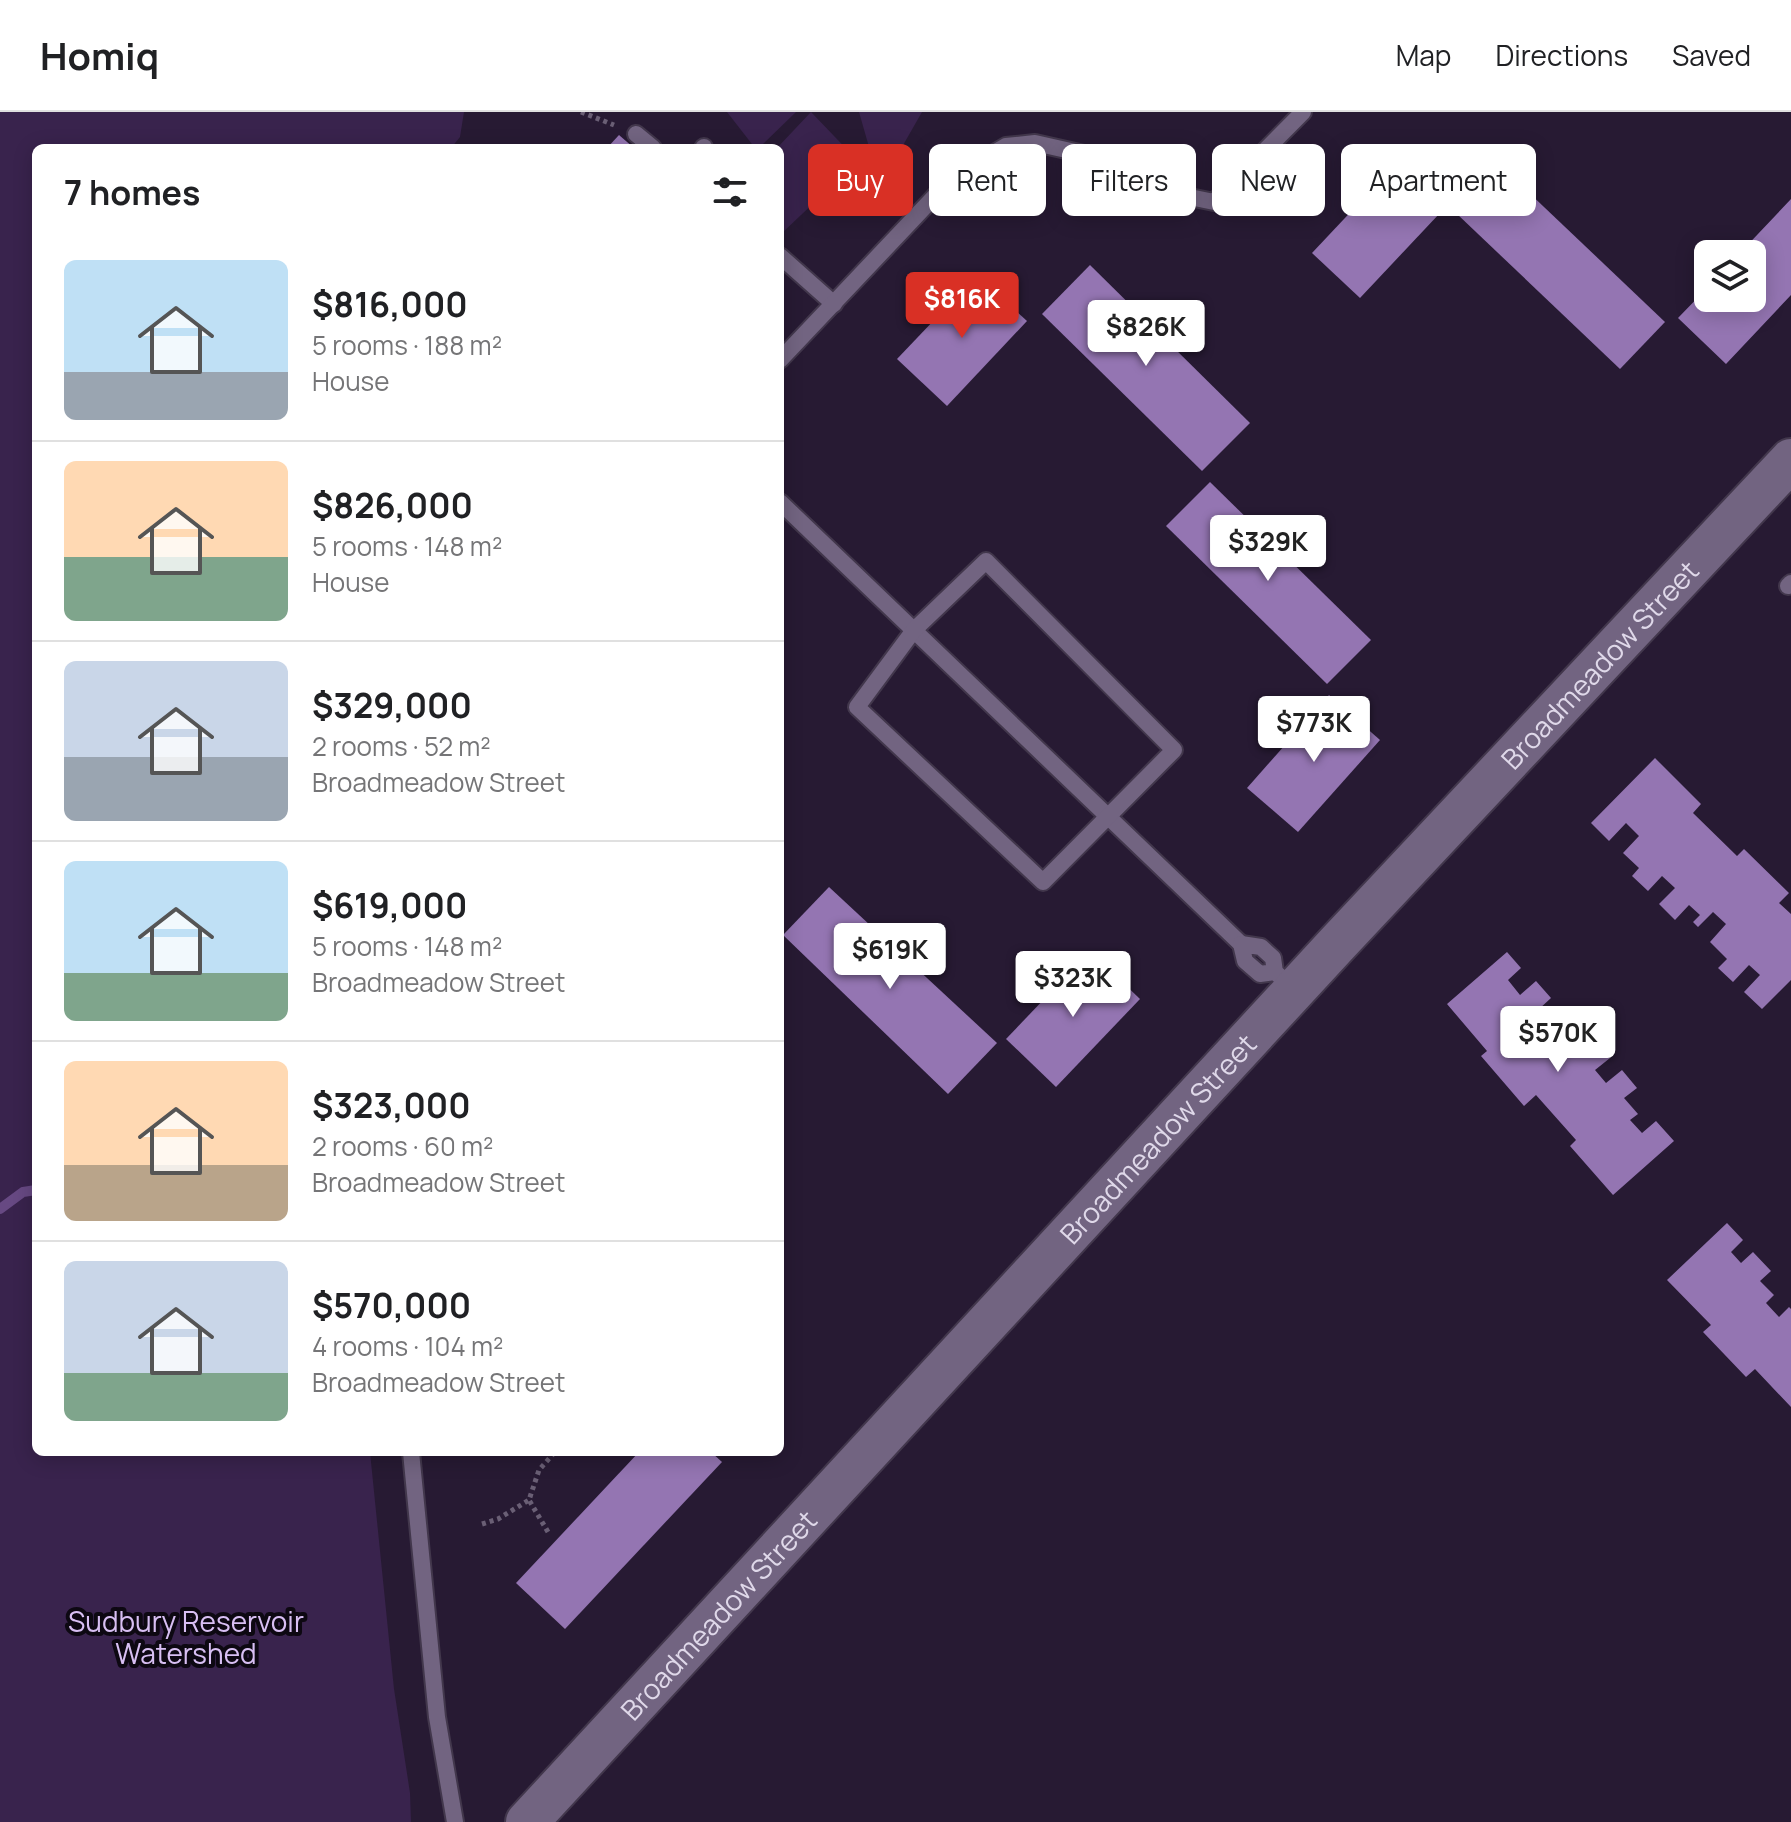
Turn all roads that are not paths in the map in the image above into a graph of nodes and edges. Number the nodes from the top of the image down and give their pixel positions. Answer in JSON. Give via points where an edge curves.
{"nodes":[{"id":1,"x":1303,"y":112,"type":"edge"},
{"id":2,"x":636,"y":134,"type":"road end"},
{"id":3,"x":648,"y":144,"type":"edge"},
{"id":4,"x":784,"y":260,"type":"edge"},
{"id":5,"x":834,"y":304,"type":"junction"},
{"id":6,"x":784,"y":356,"type":"edge"},
{"id":7,"x":1791,"y":460,"type":"edge"},
{"id":8,"x":784,"y":506,"type":"edge"},
{"id":9,"x":914,"y":630,"type":"junction"},
{"id":10,"x":1108,"y":816,"type":"junction"},
{"id":11,"x":1285,"y":981,"type":"junction"},
{"id":12,"x":411,"y":1456,"type":"edge"},
{"id":13,"x":455,"y":1822,"type":"edge"},
{"id":14,"x":527,"y":1822,"type":"edge"}],
"edges":[{"from":1,"to":5,"type":"lane","via":[[1214,202],[1151,189],[1084,154],[1035,143],[1006,146],[952,178]]},
{"from":2,"to":3,"type":"lane"},
{"from":4,"to":5,"type":"lane"},
{"from":5,"to":6,"type":"lane"},
{"from":7,"to":11,"type":"street","name":"Broadmeadow Street"},
{"from":8,"to":9,"type":"lane"},
{"from":9,"to":10,"type":"lane"},
{"from":9,"to":10,"type":"lane","via":[[857,707],[1043,882]]},
{"from":9,"to":10,"type":"lane","via":[[986,561],[1174,750]]},
{"from":10,"to":11,"type":"lane","via":[[1241,944],[1261,947],[1273,958]]},
{"from":11,"to":14,"type":"street","name":"Broadmeadow Street"},
{"from":12,"to":13,"type":"lane","via":[[437,1717]]}]}
